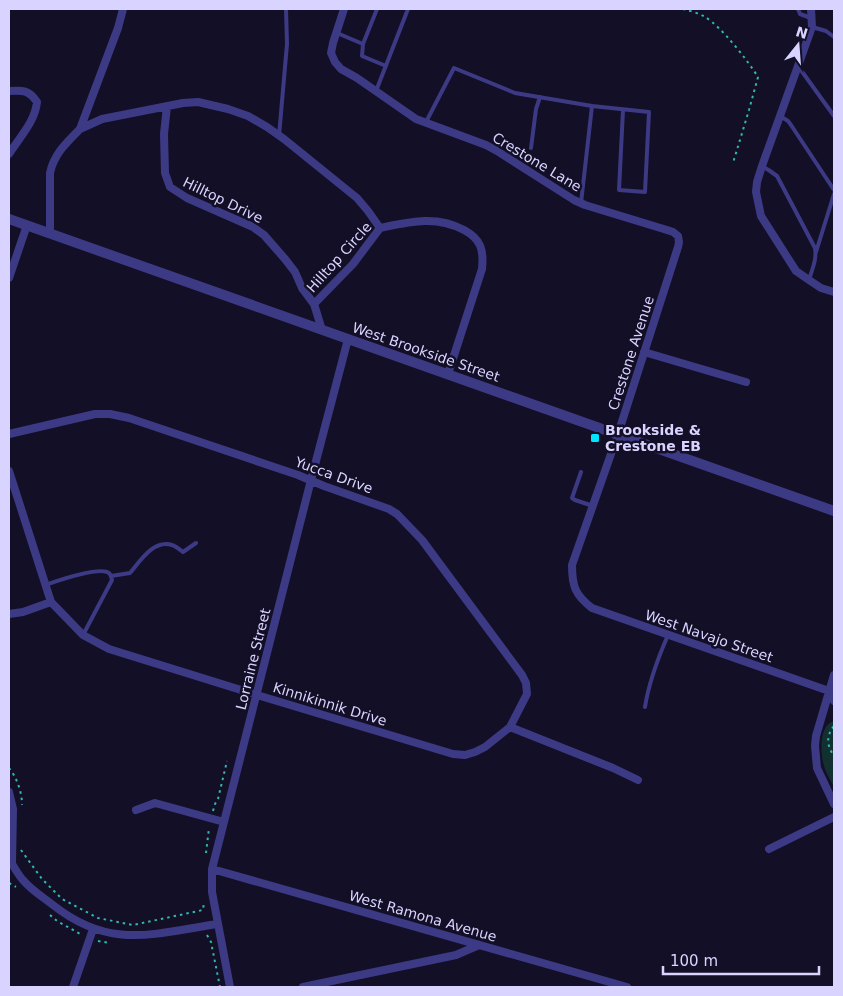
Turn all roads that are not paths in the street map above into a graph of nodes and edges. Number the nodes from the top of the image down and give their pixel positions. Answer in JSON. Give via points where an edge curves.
{"nodes":[{"id":1,"x":123,"y":9,"type":"edge"},
{"id":2,"x":286,"y":9,"type":"edge"},
{"id":3,"x":344,"y":9,"type":"edge"},
{"id":4,"x":377,"y":9,"type":"edge"},
{"id":5,"x":408,"y":9,"type":"edge"},
{"id":6,"x":798,"y":9,"type":"edge"},
{"id":7,"x":810,"y":9,"type":"edge"},
{"id":8,"x":811,"y":18,"type":"junction"},
{"id":9,"x":812,"y":27,"type":"junction"},
{"id":10,"x":337,"y":32,"type":"junction"},
{"id":11,"x":834,"y":37,"type":"edge"},
{"id":12,"x":363,"y":44,"type":"junction"},
{"id":13,"x":386,"y":66,"type":"junction"},
{"id":14,"x":798,"y":66,"type":"junction"},
{"id":15,"x":9,"y":91,"type":"edge"},
{"id":16,"x":376,"y":91,"type":"junction"},
{"id":17,"x":540,"y":98,"type":"junction"},
{"id":18,"x":167,"y":106,"type":"junction"},
{"id":19,"x":592,"y":106,"type":"junction"},
{"id":20,"x":623,"y":110,"type":"junction"},
{"id":21,"x":780,"y":116,"type":"junction"},
{"id":22,"x":834,"y":116,"type":"edge"},
{"id":23,"x":426,"y":122,"type":"junction"},
{"id":24,"x":80,"y":129,"type":"junction"},
{"id":25,"x":279,"y":136,"type":"junction"},
{"id":26,"x":531,"y":148,"type":"dead end"},
{"id":27,"x":9,"y":154,"type":"edge"},
{"id":28,"x":762,"y":166,"type":"junction"},
{"id":29,"x":834,"y":190,"type":"edge"},
{"id":30,"x":834,"y":194,"type":"edge"},
{"id":31,"x":581,"y":203,"type":"junction"},
{"id":32,"x":9,"y":219,"type":"edge"},
{"id":33,"x":27,"y":225,"type":"junction"},
{"id":34,"x":380,"y":228,"type":"junction"},
{"id":35,"x":50,"y":233,"type":"junction"},
{"id":36,"x":678,"y":236,"type":"joint"},
{"id":37,"x":816,"y":254,"type":"junction"},
{"id":38,"x":9,"y":278,"type":"edge"},
{"id":39,"x":809,"y":280,"type":"junction"},
{"id":40,"x":834,"y":292,"type":"edge"},
{"id":41,"x":314,"y":304,"type":"junction"},
{"id":42,"x":322,"y":330,"type":"junction"},
{"id":43,"x":348,"y":339,"type":"junction"},
{"id":44,"x":644,"y":352,"type":"junction"},
{"id":45,"x":448,"y":374,"type":"junction"},
{"id":46,"x":746,"y":382,"type":"dead end"},
{"id":47,"x":9,"y":434,"type":"edge"},
{"id":48,"x":618,"y":434,"type":"junction"},
{"id":49,"x":9,"y":471,"type":"edge"},
{"id":50,"x":581,"y":472,"type":"dead end"},
{"id":51,"x":311,"y":480,"type":"junction"},
{"id":52,"x":593,"y":506,"type":"junction"},
{"id":53,"x":834,"y":510,"type":"edge"},
{"id":54,"x":196,"y":543,"type":"dead end"},
{"id":55,"x":111,"y":576,"type":"junction"},
{"id":56,"x":45,"y":585,"type":"junction"},
{"id":57,"x":576,"y":591,"type":"joint"},
{"id":58,"x":51,"y":602,"type":"junction"},
{"id":59,"x":9,"y":614,"type":"edge"},
{"id":60,"x":668,"y":634,"type":"junction"},
{"id":61,"x":83,"y":635,"type":"junction"},
{"id":62,"x":834,"y":675,"type":"edge"},
{"id":63,"x":829,"y":691,"type":"junction"},
{"id":64,"x":257,"y":695,"type":"junction"},
{"id":65,"x":834,"y":701,"type":"edge"},
{"id":66,"x":645,"y":707,"type":"dead end"},
{"id":67,"x":510,"y":727,"type":"junction"},
{"id":68,"x":638,"y":780,"type":"dead end"},
{"id":69,"x":9,"y":792,"type":"edge"},
{"id":70,"x":834,"y":804,"type":"edge"},
{"id":71,"x":136,"y":810,"type":"dead end"},
{"id":72,"x":834,"y":817,"type":"edge"},
{"id":73,"x":224,"y":822,"type":"junction"},
{"id":74,"x":769,"y":849,"type":"dead end"},
{"id":75,"x":11,"y":865,"type":"edge"},
{"id":76,"x":212,"y":869,"type":"junction"},
{"id":77,"x":217,"y":924,"type":"junction"},
{"id":78,"x":93,"y":929,"type":"junction"},
{"id":79,"x":479,"y":945,"type":"junction"},
{"id":80,"x":73,"y":987,"type":"edge"},
{"id":81,"x":230,"y":987,"type":"edge"},
{"id":82,"x":303,"y":987,"type":"edge"},
{"id":83,"x":627,"y":987,"type":"edge"}],
"edges":[{"from":1,"to":24,"type":"street"},
{"from":2,"to":25,"type":"lane","via":[[287,44]]},
{"from":3,"to":10,"type":"street","name":"Crestone Lane"},
{"from":4,"to":12,"type":"lane"},
{"from":5,"to":13,"type":"lane"},
{"from":6,"to":8,"type":"lane","via":[[800,14]]},
{"from":7,"to":8,"type":"street"},
{"from":8,"to":9,"type":"street"},
{"from":9,"to":11,"type":"lane"},
{"from":9,"to":14,"type":"street"},
{"from":10,"to":12,"type":"lane"},
{"from":10,"to":16,"type":"street","name":"Crestone Lane","via":[[331,53],[335,62]]},
{"from":12,"to":13,"type":"lane","via":[[362,56]]},
{"from":13,"to":16,"type":"lane"},
{"from":14,"to":21,"type":"street"},
{"from":14,"to":22,"type":"lane"},
{"from":15,"to":27,"type":"street","via":[[26,91],[37,102],[32,119]]},
{"from":16,"to":23,"type":"street","name":"Crestone Lane","via":[[416,119]]},
{"from":17,"to":19,"type":"lane"},
{"from":17,"to":23,"type":"lane","via":[[515,93],[454,68]]},
{"from":17,"to":26,"type":"lane"},
{"from":18,"to":24,"type":"street","via":[[102,119]]},
{"from":18,"to":25,"type":"street","via":[[183,102],[211,104],[248,116]]},
{"from":18,"to":41,"type":"street","name":"Hilltop Drive","via":[[164,173],[170,187],[187,198],[254,226],[285,259]]},
{"from":19,"to":20,"type":"lane"},
{"from":19,"to":31,"type":"lane"},
{"from":20,"to":20,"type":"lane","via":[[649,112],[645,192],[619,190]]},
{"from":21,"to":28,"type":"street"},
{"from":21,"to":29,"type":"lane","via":[[788,120]]},
{"from":23,"to":31,"type":"street","name":"Crestone Lane","via":[[486,145]]},
{"from":24,"to":35,"type":"street","via":[[52,163]]},
{"from":25,"to":34,"type":"street","via":[[357,198]]},
{"from":28,"to":37,"type":"lane","via":[[777,176]]},
{"from":28,"to":39,"type":"street","via":[[756,182],[761,216],[796,271]]},
{"from":30,"to":37,"type":"lane"},
{"from":31,"to":36,"type":"street","name":"Crestone Lane"},
{"from":32,"to":33,"type":"street","name":"West Brookside Street"},
{"from":33,"to":35,"type":"street","name":"West Brookside Street"},
{"from":33,"to":38,"type":"street"},
{"from":34,"to":41,"type":"street","name":"Hilltop Circle","via":[[353,264]]},
{"from":34,"to":45,"type":"street","name":"Hilltop Circle","via":[[416,222],[443,222],[468,233],[481,248],[482,269]]},
{"from":35,"to":42,"type":"street","name":"West Brookside Street"},
{"from":36,"to":44,"type":"street","name":"Crestone Avenue","via":[[679,242]]},
{"from":37,"to":39,"type":"lane"},
{"from":39,"to":40,"type":"street"},
{"from":41,"to":42,"type":"street","name":"Hilltop Drive"},
{"from":42,"to":43,"type":"street","name":"West Brookside Street"},
{"from":43,"to":45,"type":"street","name":"West Brookside Street"},
{"from":43,"to":51,"type":"street","name":"Lorraine Street"},
{"from":44,"to":46,"type":"street"},
{"from":44,"to":48,"type":"street","name":"Crestone Avenue"},
{"from":45,"to":48,"type":"street","name":"West Brookside Street"},
{"from":47,"to":51,"type":"street","name":"Yucca Drive","via":[[95,414],[110,414]]},
{"from":48,"to":52,"type":"street","name":"Crestone Avenue"},
{"from":48,"to":53,"type":"street","name":"West Brookside Street"},
{"from":49,"to":56,"type":"street"},
{"from":50,"to":52,"type":"lane","via":[[572,498]]},
{"from":51,"to":64,"type":"street","name":"Lorraine Street"},
{"from":51,"to":67,"type":"street","name":"Yucca Drive","via":[[388,509],[422,540],[526,683],[526,694]]},
{"from":52,"to":57,"type":"street","name":"Crestone Avenue","via":[[572,566]]},
{"from":54,"to":55,"type":"lane","via":[[183,552],[171,544],[162,544],[144,556],[130,573]]},
{"from":55,"to":56,"type":"lane","via":[[104,571],[86,573]]},
{"from":55,"to":61,"type":"lane","via":[[112,580]]},
{"from":56,"to":58,"type":"street"},
{"from":57,"to":60,"type":"street","name":"West Navajo Street","via":[[592,608]]},
{"from":58,"to":59,"type":"street"},
{"from":58,"to":61,"type":"street","name":"Kinnikinnik Drive"},
{"from":60,"to":63,"type":"street","name":"West Navajo Street"},
{"from":60,"to":66,"type":"lane","via":[[652,675]]},
{"from":61,"to":64,"type":"street","name":"Kinnikinnik Drive","via":[[110,649]]},
{"from":62,"to":63,"type":"street"},
{"from":63,"to":65,"type":"street"},
{"from":63,"to":70,"type":"street","via":[[814,746],[817,768]]},
{"from":64,"to":67,"type":"street","name":"Kinnikinnik Drive","via":[[453,754],[480,750]]},
{"from":64,"to":73,"type":"street","name":"Lorraine Street"},
{"from":67,"to":68,"type":"street"},
{"from":69,"to":75,"type":"street","via":[[13,809]]},
{"from":71,"to":73,"type":"street","via":[[155,802]]},
{"from":72,"to":74,"type":"street"},
{"from":73,"to":76,"type":"street","name":"Lorraine Street"},
{"from":75,"to":78,"type":"street","via":[[35,891],[76,922]]},
{"from":76,"to":77,"type":"street","name":"Lorraine Street"},
{"from":76,"to":79,"type":"street","name":"West Ramona Avenue"},
{"from":77,"to":78,"type":"street","via":[[140,936]]},
{"from":77,"to":81,"type":"street","name":"Lorraine Street"},
{"from":78,"to":80,"type":"street"},
{"from":79,"to":82,"type":"street","via":[[456,955]]},
{"from":79,"to":83,"type":"street","name":"West Ramona Avenue"}]}
